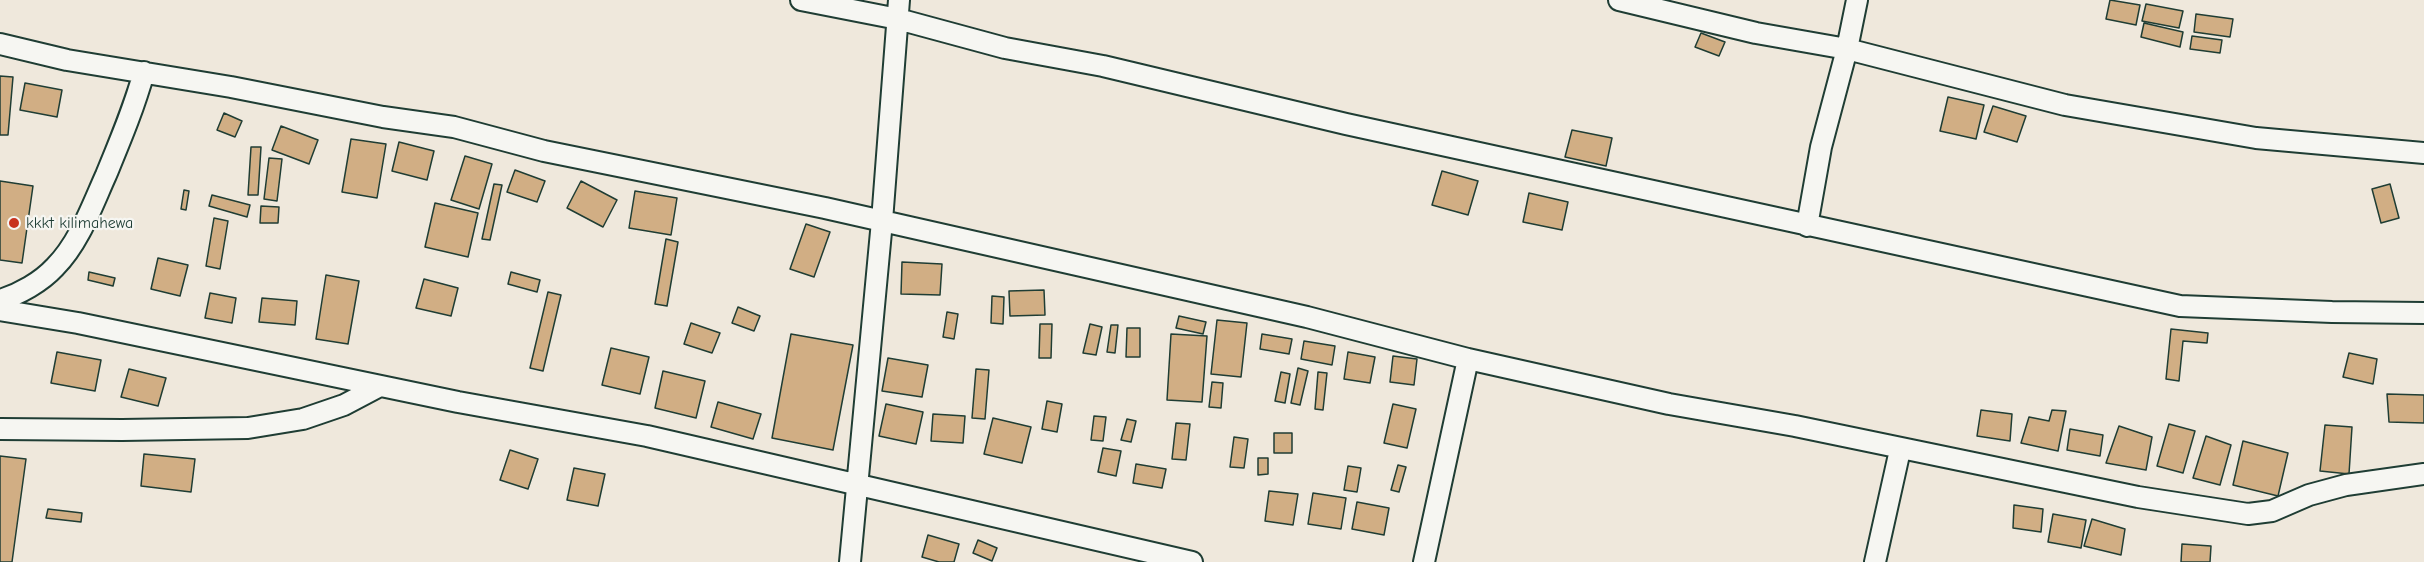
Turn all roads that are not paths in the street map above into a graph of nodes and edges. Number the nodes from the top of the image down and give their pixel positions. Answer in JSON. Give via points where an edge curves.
{"nodes":[{"id":1,"x":801,"y":0,"type":"edge"},
{"id":2,"x":1619,"y":0,"type":"edge"},
{"id":3,"x":1857,"y":0,"type":"edge"},
{"id":4,"x":899,"y":10,"type":"edge"},
{"id":5,"x":0,"y":44,"type":"edge"},
{"id":6,"x":1847,"y":49,"type":"junction"},
{"id":7,"x":144,"y":72,"type":"junction"},
{"id":8,"x":2424,"y":153,"type":"edge"},
{"id":9,"x":882,"y":221,"type":"junction"},
{"id":10,"x":1807,"y":226,"type":"junction"},
{"id":11,"x":0,"y":300,"type":"edge"},
{"id":12,"x":0,"y":310,"type":"edge"},
{"id":13,"x":2424,"y":312,"type":"edge"},
{"id":14,"x":1468,"y":359,"type":"junction"},
{"id":15,"x":380,"y":386,"type":"junction"},
{"id":16,"x":0,"y":429,"type":"edge"},
{"id":17,"x":1900,"y":450,"type":"junction"},
{"id":18,"x":2424,"y":474,"type":"edge"},
{"id":19,"x":856,"y":484,"type":"junction"},
{"id":20,"x":849,"y":562,"type":"edge"},
{"id":21,"x":1192,"y":562,"type":"edge"},
{"id":22,"x":1424,"y":562,"type":"edge"},
{"id":23,"x":1875,"y":562,"type":"edge"}],
"edges":[{"from":1,"to":4,"type":"street"},
{"from":2,"to":6,"type":"street","via":[[1756,33]]},
{"from":3,"to":6,"type":"street"},
{"from":4,"to":9,"type":"street"},
{"from":4,"to":10,"type":"street","via":[[1005,48],[1103,66],[1269,107]]},
{"from":5,"to":7,"type":"street","via":[[66,60]]},
{"from":6,"to":8,"type":"street","via":[[2065,105],[2256,138]]},
{"from":6,"to":10,"type":"street","via":[[1821,147]]},
{"from":7,"to":9,"type":"street","via":[[454,127],[544,151]]},
{"from":7,"to":11,"type":"street","via":[[133,113],[71,247],[56,267],[33,285]]},
{"from":9,"to":14,"type":"street","via":[[1307,317]]},
{"from":9,"to":19,"type":"street"},
{"from":10,"to":13,"type":"street","via":[[2180,306]]},
{"from":12,"to":15,"type":"street"},
{"from":14,"to":17,"type":"street"},
{"from":14,"to":22,"type":"street"},
{"from":15,"to":16,"type":"street","via":[[344,405],[303,419],[249,428]]},
{"from":15,"to":19,"type":"street","via":[[647,436]]},
{"from":17,"to":18,"type":"street","via":[[2138,497],[2248,514],[2272,511],[2346,485]]},
{"from":17,"to":23,"type":"street"},
{"from":19,"to":20,"type":"street"},
{"from":19,"to":21,"type":"street"}]}
